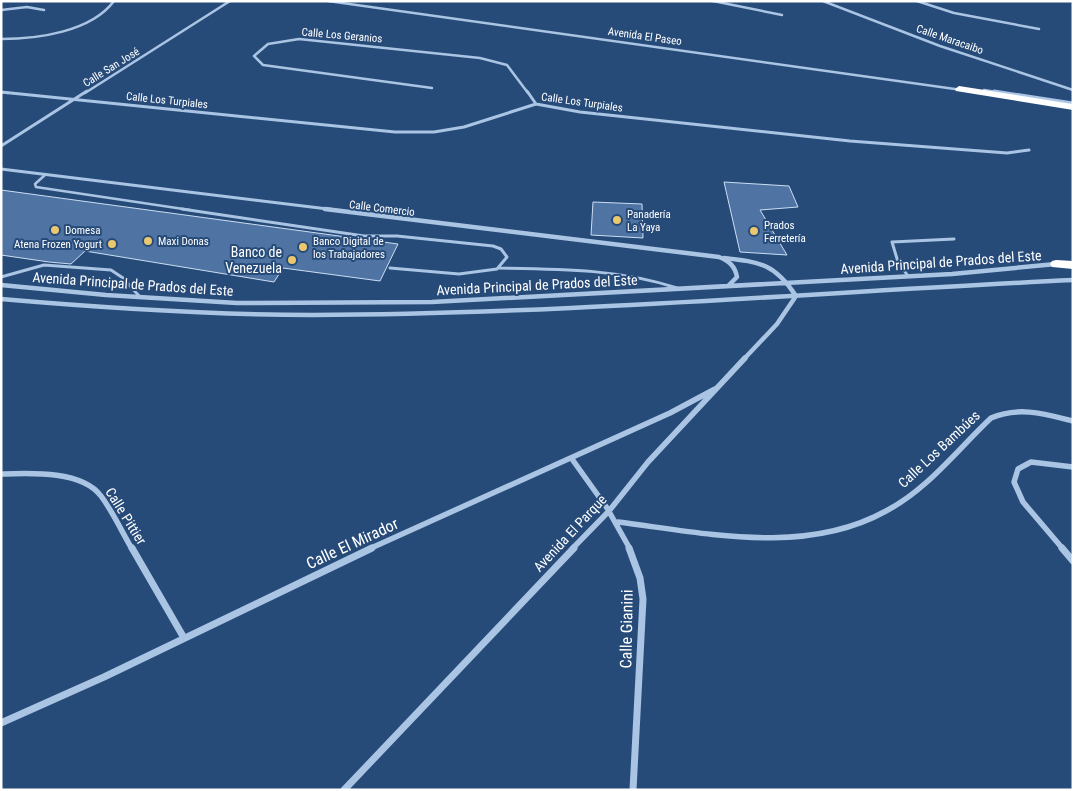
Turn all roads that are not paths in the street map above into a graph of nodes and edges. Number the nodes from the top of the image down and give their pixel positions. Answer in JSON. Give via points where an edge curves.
{"nodes":[{"id":1,"x":114,"y":1,"type":"edge"},
{"id":2,"x":230,"y":1,"type":"edge"},
{"id":3,"x":328,"y":1,"type":"edge"},
{"id":4,"x":713,"y":1,"type":"edge"},
{"id":5,"x":823,"y":1,"type":"edge"},
{"id":6,"x":917,"y":1,"type":"edge"},
{"id":7,"x":1,"y":10,"type":"edge"},
{"id":8,"x":44,"y":10,"type":"dead end"},
{"id":9,"x":782,"y":15,"type":"dead end"},
{"id":10,"x":1039,"y":29,"type":"dead end"},
{"id":11,"x":1,"y":39,"type":"edge"},
{"id":12,"x":432,"y":88,"type":"dead end"},
{"id":13,"x":959,"y":89,"type":"junction"},
{"id":14,"x":1073,"y":90,"type":"edge"},
{"id":15,"x":1,"y":92,"type":"edge"},
{"id":16,"x":75,"y":100,"type":"junction"},
{"id":17,"x":1073,"y":103,"type":"edge"},
{"id":18,"x":536,"y":104,"type":"junction"},
{"id":19,"x":1073,"y":108,"type":"edge"},
{"id":20,"x":1,"y":146,"type":"edge"},
{"id":21,"x":1029,"y":150,"type":"dead end"},
{"id":22,"x":1,"y":169,"type":"edge"},
{"id":23,"x":45,"y":175,"type":"junction"},
{"id":24,"x":954,"y":238,"type":"dead end"},
{"id":25,"x":719,"y":257,"type":"junction"},
{"id":26,"x":1056,"y":264,"type":"joint"},
{"id":27,"x":1073,"y":264,"type":"edge"},
{"id":28,"x":390,"y":268,"type":"dead end"},
{"id":29,"x":499,"y":268,"type":"junction"},
{"id":30,"x":908,"y":276,"type":"junction"},
{"id":31,"x":1,"y":277,"type":"edge"},
{"id":32,"x":1073,"y":280,"type":"edge"},
{"id":33,"x":788,"y":283,"type":"junction"},
{"id":34,"x":1,"y":285,"type":"edge"},
{"id":35,"x":728,"y":286,"type":"junction"},
{"id":36,"x":678,"y":289,"type":"junction"},
{"id":37,"x":796,"y":296,"type":"junction"},
{"id":38,"x":140,"y":298,"type":"junction"},
{"id":39,"x":1,"y":299,"type":"edge"},
{"id":40,"x":715,"y":389,"type":"junction"},
{"id":41,"x":1073,"y":421,"type":"edge"},
{"id":42,"x":572,"y":459,"type":"junction"},
{"id":43,"x":1073,"y":467,"type":"edge"},
{"id":44,"x":1,"y":474,"type":"edge"},
{"id":45,"x":609,"y":511,"type":"junction"},
{"id":46,"x":618,"y":522,"type":"junction"},
{"id":47,"x":1073,"y":561,"type":"edge"},
{"id":48,"x":184,"y":638,"type":"junction"},
{"id":49,"x":1,"y":723,"type":"edge"},
{"id":50,"x":344,"y":790,"type":"edge"},
{"id":51,"x":633,"y":790,"type":"edge"}],
"edges":[{"from":1,"to":11,"type":"street","via":[[101,14],[62,32],[32,38]]},
{"from":2,"to":16,"type":"street","name":"Calle San José"},
{"from":3,"to":13,"type":"street","name":"Avenida El Paseo"},
{"from":4,"to":9,"type":"street"},
{"from":5,"to":14,"type":"street","name":"Calle Maracaibo","via":[[940,46]]},
{"from":6,"to":10,"type":"street","via":[[954,13]]},
{"from":7,"to":8,"type":"street","via":[[27,7]]},
{"from":12,"to":18,"type":"street","name":"Calle Los Geranios","via":[[276,67],[263,64],[254,56],[256,51],[272,43],[299,39],[480,58],[507,65]]},
{"from":13,"to":17,"type":"street","name":"Avenida El Paseo"},
{"from":13,"to":19,"type":"highway"},
{"from":15,"to":16,"type":"street","name":"Calle Los Turpiales"},
{"from":16,"to":18,"type":"street","name":"Calle Los Turpiales","via":[[395,132],[434,132],[464,127]]},
{"from":16,"to":20,"type":"street","name":"Calle San José"},
{"from":18,"to":21,"type":"street","name":"Calle Los Turpiales","via":[[580,112],[850,141],[1006,153]]},
{"from":22,"to":23,"type":"street","name":"Calle Comercio"},
{"from":23,"to":25,"type":"street","name":"Calle Comercio"},
{"from":23,"to":29,"type":"lane","via":[[35,184],[36,187],[364,236],[397,236],[493,246],[501,249],[507,257]]},
{"from":24,"to":30,"type":"lane","via":[[892,242],[898,262]]},
{"from":25,"to":33,"type":"street","name":"Calle Comercio","via":[[767,264],[779,271]]},
{"from":25,"to":35,"type":"street","via":[[734,265],[737,271],[737,277]]},
{"from":26,"to":27,"type":"highway"},
{"from":26,"to":30,"type":"street","name":"Avenida Principal de Prados del Este"},
{"from":28,"to":29,"type":"lane","via":[[459,273]]},
{"from":29,"to":36,"type":"lane","via":[[607,270],[648,278]]},
{"from":30,"to":33,"type":"street","name":"Avenida Principal de Prados del Este"},
{"from":31,"to":38,"type":"lane","via":[[44,266],[110,270],[123,278]]},
{"from":32,"to":37,"type":"street","name":"Avenida Principal de Prados del Este"},
{"from":33,"to":35,"type":"street","name":"Avenida Principal de Prados del Este"},
{"from":33,"to":37,"type":"street"},
{"from":34,"to":38,"type":"street","name":"Avenida Principal de Prados del Este"},
{"from":35,"to":36,"type":"street","name":"Avenida Principal de Prados del Este"},
{"from":36,"to":38,"type":"street","name":"Avenida Principal de Prados del Este","via":[[330,304]]},
{"from":37,"to":39,"type":"street","name":"Avenida Principal de Prados del Este","via":[[394,316],[172,312]]},
{"from":37,"to":40,"type":"street","name":"Avenida El Parque","via":[[777,324]]},
{"from":40,"to":42,"type":"street","name":"Calle El Mirador"},
{"from":40,"to":45,"type":"street","name":"Avenida El Parque","via":[[648,462]]},
{"from":41,"to":46,"type":"street","name":"Calle Los Bambúes","via":[[1018,410],[1003,411],[991,418],[920,488],[864,523],[840,531],[808,537],[757,538]]},
{"from":42,"to":45,"type":"street","name":"Calle Gianini"},
{"from":42,"to":48,"type":"street","name":"Calle El Mirador","via":[[348,559]]},
{"from":43,"to":47,"type":"street","via":[[1031,462],[1018,469],[1014,482],[1028,508]]},
{"from":44,"to":48,"type":"street","name":"Calle Pittier","via":[[68,477],[84,482],[100,494]]},
{"from":45,"to":46,"type":"street","name":"Calle Gianini"},
{"from":45,"to":50,"type":"street","name":"Avenida El Parque"},
{"from":46,"to":51,"type":"street","name":"Calle Gianini","via":[[640,574],[643,599]]},
{"from":48,"to":49,"type":"street","name":"Calle El Mirador"}]}
